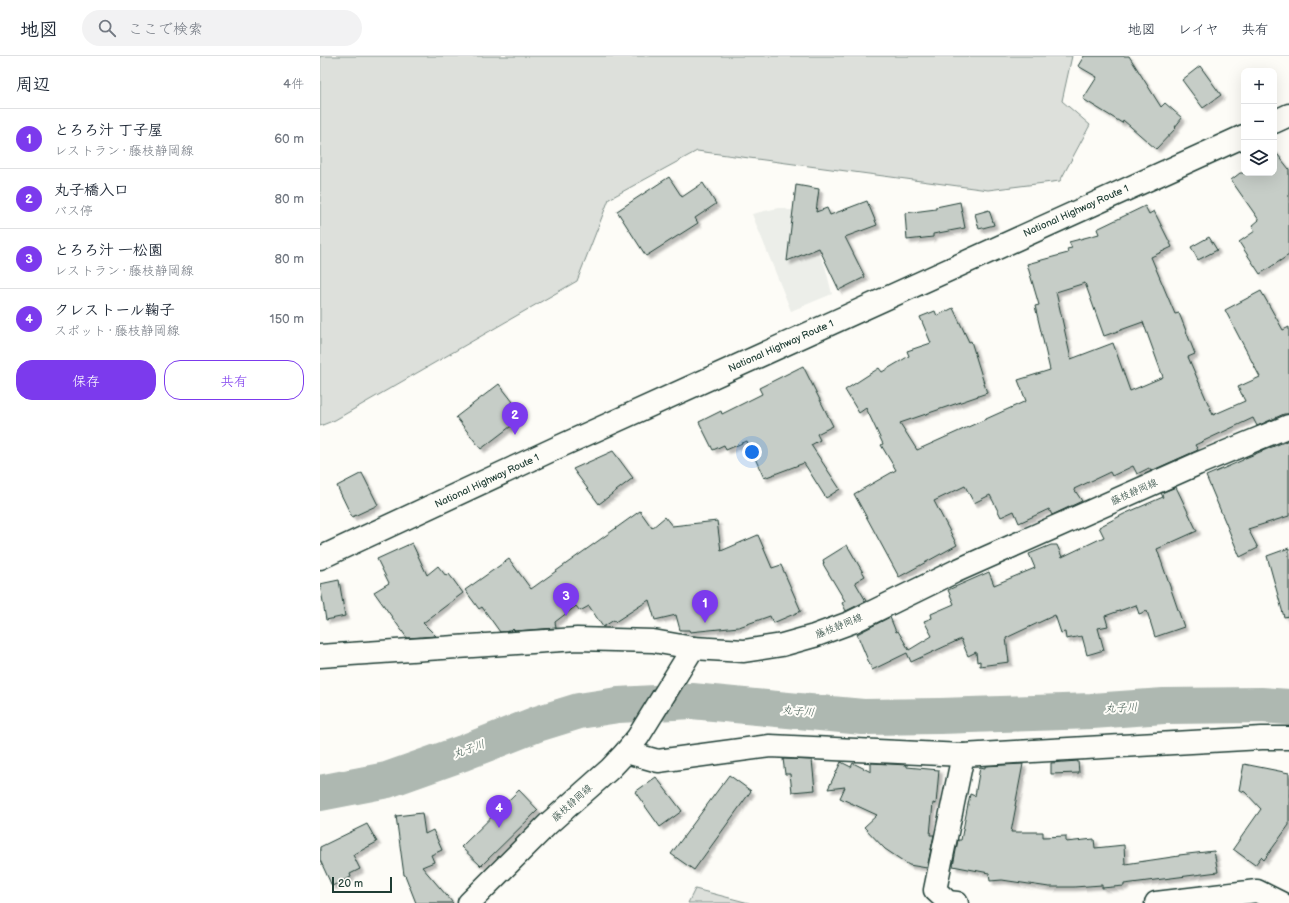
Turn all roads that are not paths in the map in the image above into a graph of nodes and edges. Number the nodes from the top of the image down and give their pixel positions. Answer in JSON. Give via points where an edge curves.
{"nodes":[{"id":1,"x":1289,"y":115,"type":"edge"},
{"id":2,"x":1277,"y":121,"type":"edge"},
{"id":3,"x":1241,"y":137,"type":"edge"},
{"id":4,"x":1289,"y":426,"type":"edge"},
{"id":5,"x":320,"y":558,"type":"edge"},
{"id":6,"x":693,"y":648,"type":"junction"},
{"id":7,"x":320,"y":656,"type":"edge"},
{"id":8,"x":1289,"y":738,"type":"edge"},
{"id":9,"x":632,"y":745,"type":"junction"},
{"id":10,"x":963,"y":755,"type":"junction"},
{"id":11,"x":469,"y":903,"type":"edge"},
{"id":12,"x":957,"y":903,"type":"edge"},
{"id":13,"x":1156,"y":903,"type":"edge"},
{"id":14,"x":1281,"y":903,"type":"edge"}],
"edges":[{"from":1,"to":2,"type":"main road"},
{"from":3,"to":5,"type":"main road","name":"National Highway Route 1"},
{"from":4,"to":6,"type":"main road","name":"藤枝静岡線","via":[[956,571],[852,622],[782,645],[744,651]]},
{"from":6,"to":7,"type":"main road","via":[[653,641],[577,639]]},
{"from":6,"to":9,"type":"main road","name":"藤枝静岡線"},
{"from":8,"to":10,"type":"main road"},
{"from":9,"to":10,"type":"main road","via":[[658,761],[770,746]]},
{"from":9,"to":11,"type":"main road","name":"藤枝静岡線"},
{"from":10,"to":12,"type":"main road","via":[[935,890],[948,902]]},
{"from":13,"to":14,"type":"main road","via":[[1257,891]]}]}
